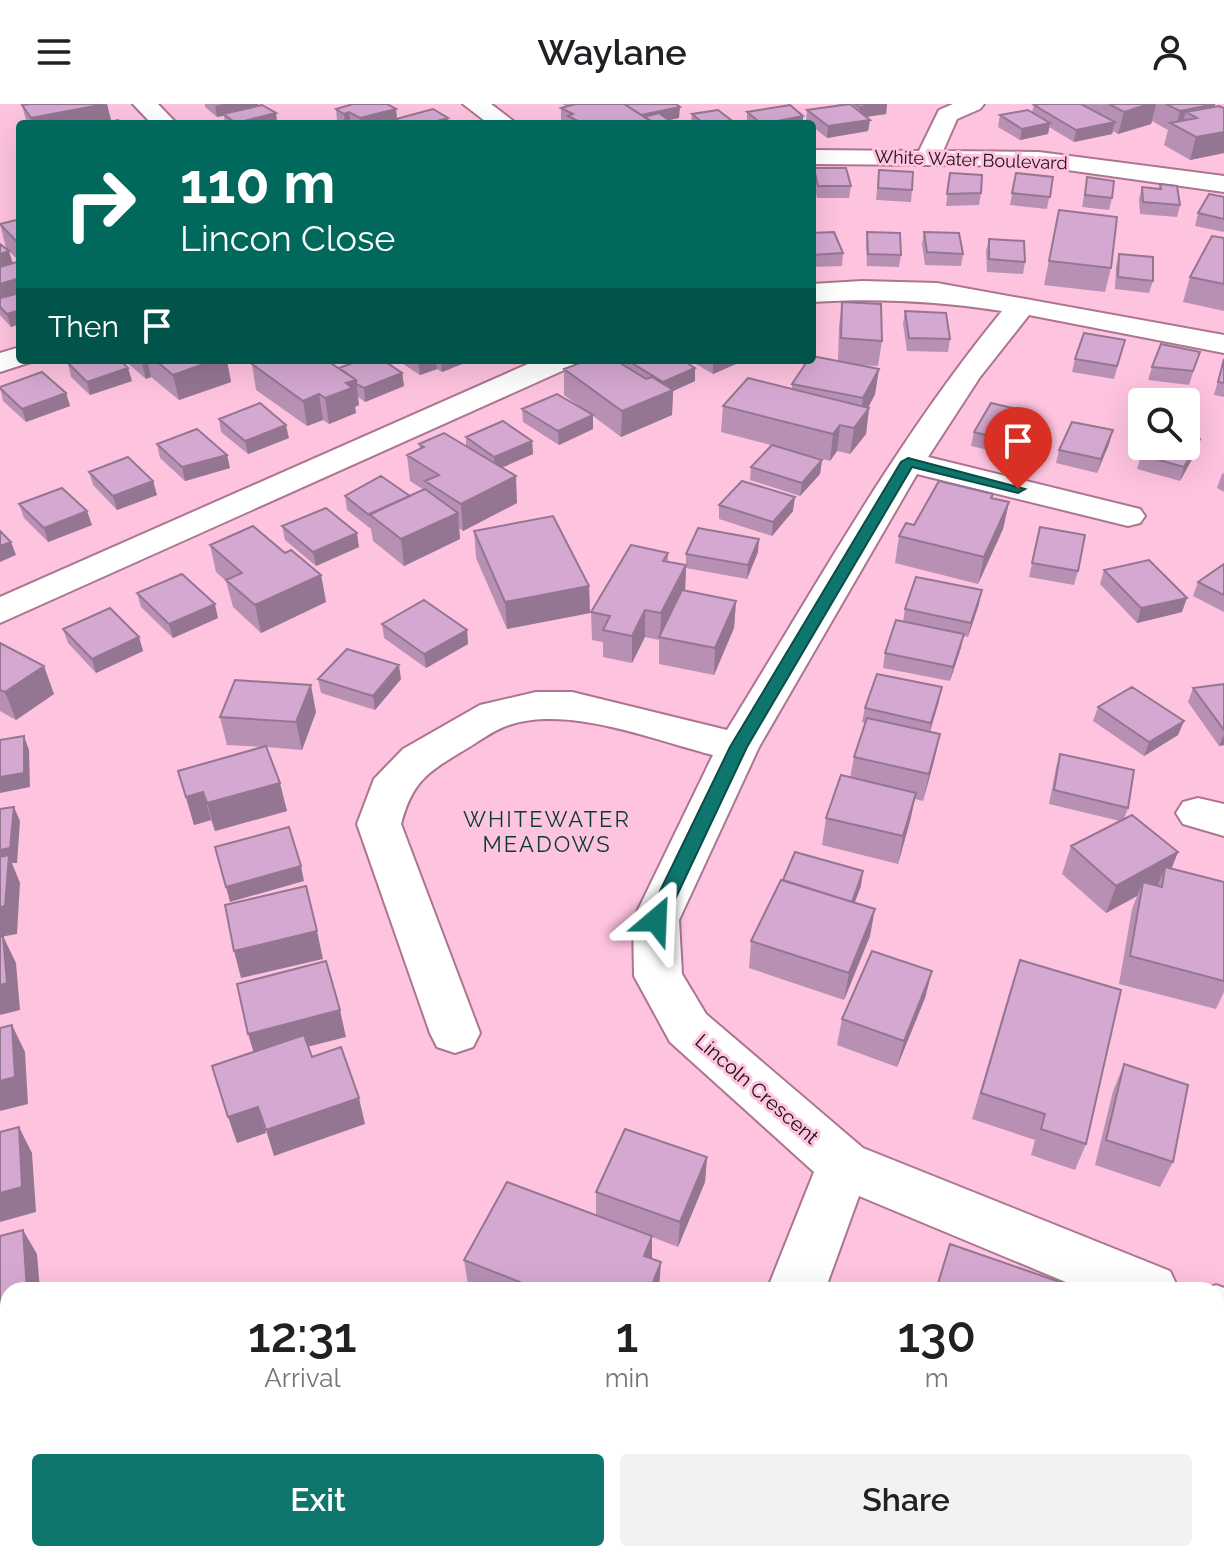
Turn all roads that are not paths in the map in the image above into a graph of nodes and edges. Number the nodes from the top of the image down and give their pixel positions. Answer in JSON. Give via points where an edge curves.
{"nodes":[{"id":1,"x":145,"y":104,"type":"edge"},
{"id":2,"x":475,"y":104,"type":"edge"},
{"id":3,"x":972,"y":104,"type":"edge"},
{"id":4,"x":161,"y":120,"type":"edge"},
{"id":5,"x":499,"y":120,"type":"edge"},
{"id":6,"x":929,"y":156,"type":"junction"},
{"id":7,"x":816,"y":157,"type":"edge"},
{"id":8,"x":1224,"y":184,"type":"edge"},
{"id":9,"x":816,"y":293,"type":"edge"},
{"id":10,"x":1022,"y":305,"type":"junction"},
{"id":11,"x":1224,"y":344,"type":"edge"},
{"id":12,"x":553,"y":364,"type":"edge"},
{"id":13,"x":908,"y":462,"type":"junction"},
{"id":14,"x":1128,"y":516,"type":"dead end"},
{"id":15,"x":0,"y":611,"type":"edge"},
{"id":16,"x":738,"y":747,"type":"junction"},
{"id":17,"x":455,"y":1033,"type":"dead end"},
{"id":18,"x":844,"y":1165,"type":"junction"},
{"id":19,"x":799,"y":1282,"type":"edge"},
{"id":20,"x":1130,"y":1282,"type":"edge"}],
"edges":[{"from":1,"to":4,"type":"street"},
{"from":2,"to":5,"type":"street"},
{"from":3,"to":6,"type":"street","via":[[947,115]]},
{"from":6,"to":7,"type":"street","name":"White Water Boulevard"},
{"from":6,"to":8,"type":"street","name":"White Water Boulevard","via":[[1039,159]]},
{"from":9,"to":10,"type":"street","via":[[937,292]]},
{"from":10,"to":11,"type":"street"},
{"from":10,"to":13,"type":"street","name":"Lincoln Crescent","via":[[968,372]]},
{"from":12,"to":15,"type":"street"},
{"from":13,"to":14,"type":"street"},
{"from":13,"to":16,"type":"street","name":"Lincoln Crescent"},
{"from":16,"to":17,"type":"street","via":[[572,705],[536,705],[494,715],[418,759],[389,790],[379,824]]},
{"from":16,"to":18,"type":"street","name":"Lincoln Crescent","via":[[656,920],[658,976],[688,1028]]},
{"from":18,"to":19,"type":"street"},
{"from":18,"to":20,"type":"street","name":"Lincoln Crescent"}]}
